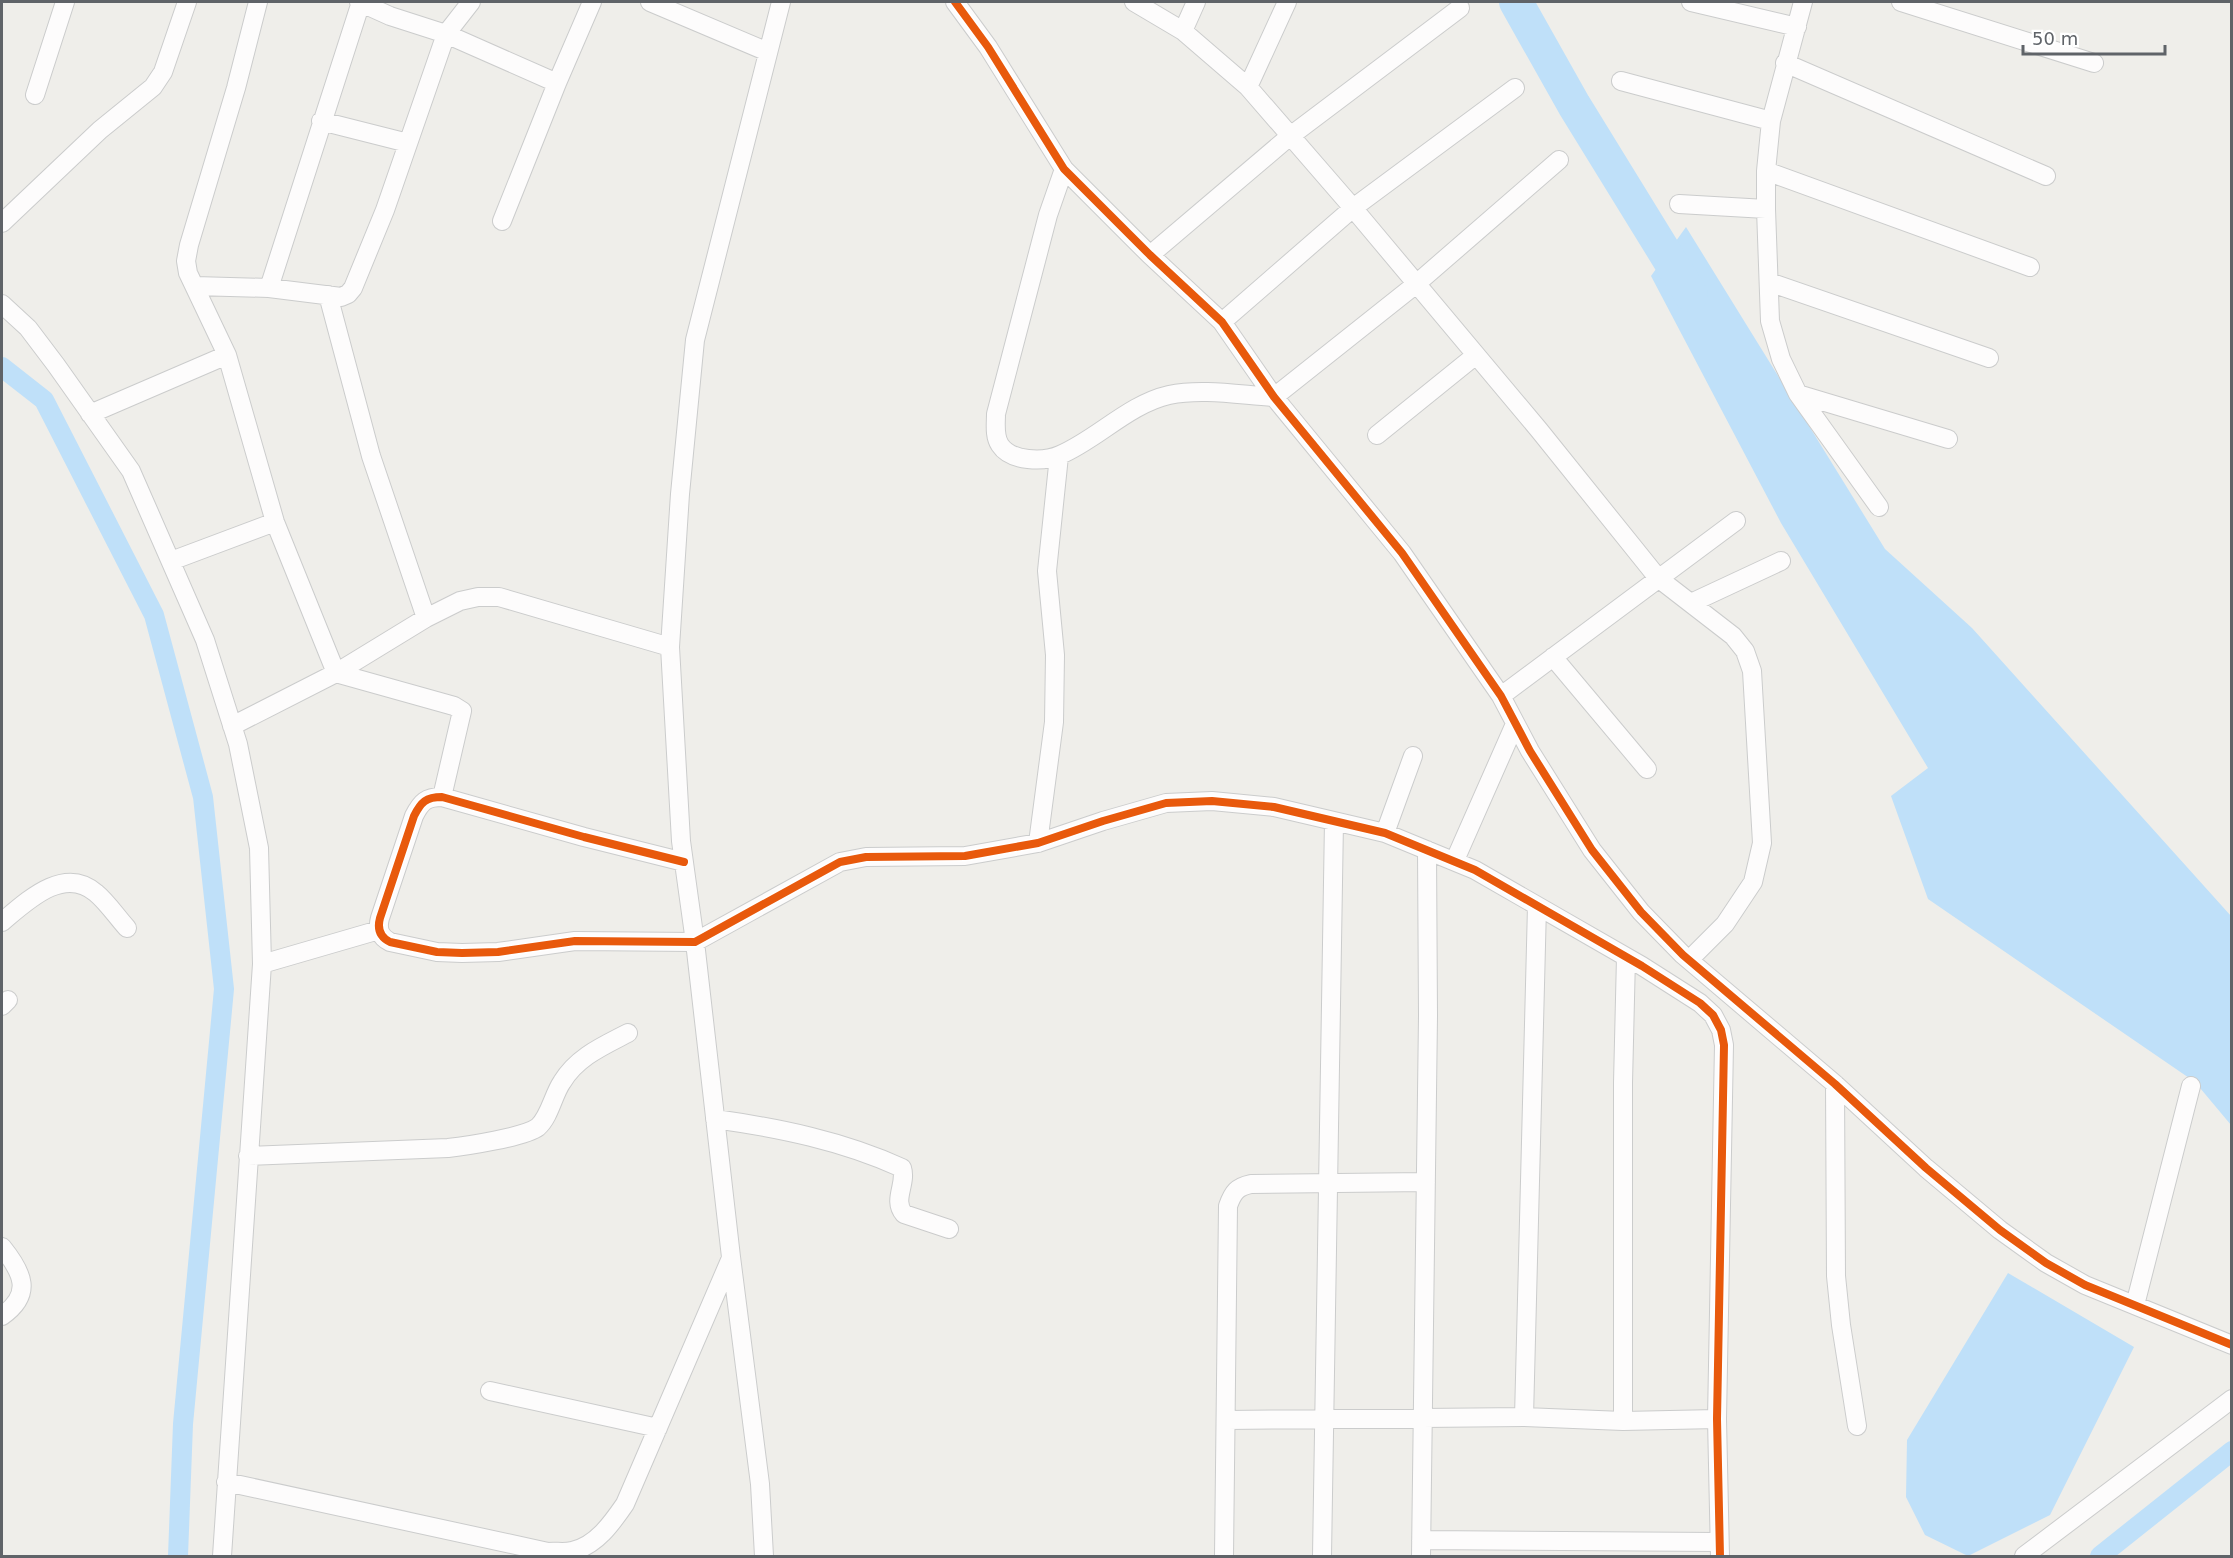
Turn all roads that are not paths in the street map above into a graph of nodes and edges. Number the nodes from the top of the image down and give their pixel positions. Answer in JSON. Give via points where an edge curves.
{"nodes":[{"id":1,"x":65,"y":2,"type":"edge"},
{"id":2,"x":188,"y":2,"type":"edge"},
{"id":3,"x":258,"y":2,"type":"edge"},
{"id":4,"x":360,"y":2,"type":"edge"},
{"id":5,"x":471,"y":2,"type":"edge"},
{"id":6,"x":592,"y":2,"type":"edge"},
{"id":7,"x":650,"y":2,"type":"edge"},
{"id":8,"x":781,"y":2,"type":"edge"},
{"id":9,"x":955,"y":2,"type":"edge"},
{"id":10,"x":1134,"y":2,"type":"edge"},
{"id":11,"x":1196,"y":2,"type":"edge"},
{"id":12,"x":1287,"y":2,"type":"edge"},
{"id":13,"x":1691,"y":2,"type":"edge"},
{"id":14,"x":1803,"y":2,"type":"edge"},
{"id":15,"x":1901,"y":2,"type":"edge"},
{"id":16,"x":1460,"y":8,"type":"dead end"},
{"id":17,"x":1797,"y":27,"type":"junction"},
{"id":18,"x":1183,"y":31,"type":"junction"},
{"id":19,"x":446,"y":34,"type":"junction"},
{"id":20,"x":768,"y":52,"type":"junction"},
{"id":21,"x":1785,"y":63,"type":"junction"},
{"id":22,"x":2094,"y":63,"type":"dead end"},
{"id":23,"x":1620,"y":81,"type":"dead end"},
{"id":24,"x":557,"y":83,"type":"junction"},
{"id":25,"x":1248,"y":87,"type":"junction"},
{"id":26,"x":1515,"y":88,"type":"dead end"},
{"id":27,"x":35,"y":95,"type":"dead end"},
{"id":28,"x":321,"y":121,"type":"junction"},
{"id":29,"x":1771,"y":121,"type":"junction"},
{"id":30,"x":1289,"y":137,"type":"junction"},
{"id":31,"x":408,"y":143,"type":"junction"},
{"id":32,"x":1559,"y":160,"type":"dead end"},
{"id":33,"x":1064,"y":169,"type":"junction"},
{"id":34,"x":1766,"y":171,"type":"junction"},
{"id":35,"x":2046,"y":176,"type":"dead end"},
{"id":36,"x":1679,"y":204,"type":"dead end"},
{"id":37,"x":1353,"y":208,"type":"junction"},
{"id":38,"x":1766,"y":209,"type":"junction"},
{"id":39,"x":502,"y":220,"type":"dead end"},
{"id":40,"x":2,"y":223,"type":"edge"},
{"id":41,"x":1150,"y":255,"type":"junction"},
{"id":42,"x":2030,"y":267,"type":"dead end"},
{"id":43,"x":1769,"y":282,"type":"junction"},
{"id":44,"x":1415,"y":285,"type":"junction"},
{"id":45,"x":195,"y":286,"type":"junction"},
{"id":46,"x":269,"y":288,"type":"junction"},
{"id":47,"x":328,"y":296,"type":"junction"},
{"id":48,"x":2,"y":304,"type":"edge"},
{"id":49,"x":1222,"y":322,"type":"junction"},
{"id":50,"x":227,"y":355,"type":"junction"},
{"id":51,"x":1476,"y":355,"type":"junction"},
{"id":52,"x":1989,"y":358,"type":"dead end"},
{"id":53,"x":1798,"y":394,"type":"junction"},
{"id":54,"x":1274,"y":397,"type":"junction"},
{"id":55,"x":90,"y":414,"type":"junction"},
{"id":56,"x":1377,"y":435,"type":"dead end"},
{"id":57,"x":1948,"y":439,"type":"dead end"},
{"id":58,"x":1059,"y":456,"type":"junction"},
{"id":59,"x":1879,"y":507,"type":"dead end"},
{"id":60,"x":1736,"y":520,"type":"dead end"},
{"id":61,"x":275,"y":522,"type":"junction"},
{"id":62,"x":171,"y":561,"type":"junction"},
{"id":63,"x":1782,"y":561,"type":"dead end"},
{"id":64,"x":1658,"y":578,"type":"junction"},
{"id":65,"x":1690,"y":603,"type":"junction"},
{"id":66,"x":426,"y":618,"type":"junction"},
{"id":67,"x":670,"y":647,"type":"junction"},
{"id":68,"x":1553,"y":657,"type":"junction"},
{"id":69,"x":336,"y":673,"type":"junction"},
{"id":70,"x":1501,"y":696,"type":"junction"},
{"id":71,"x":1515,"y":724,"type":"junction"},
{"id":72,"x":232,"y":726,"type":"junction"},
{"id":73,"x":1413,"y":756,"type":"dead end"},
{"id":74,"x":1647,"y":769,"type":"dead end"},
{"id":75,"x":442,"y":797,"type":"junction"},
{"id":76,"x":1334,"y":821,"type":"junction"},
{"id":77,"x":1385,"y":833,"type":"junction"},
{"id":78,"x":1038,"y":843,"type":"junction"},
{"id":79,"x":1427,"y":850,"type":"junction"},
{"id":80,"x":1455,"y":860,"type":"junction"},
{"id":81,"x":684,"y":862,"type":"junction"},
{"id":82,"x":1537,"y":906,"type":"junction"},
{"id":83,"x":2,"y":922,"type":"edge"},
{"id":84,"x":127,"y":928,"type":"dead end"},
{"id":85,"x":379,"y":930,"type":"junction"},
{"id":86,"x":695,"y":942,"type":"junction"},
{"id":87,"x":1626,"y":957,"type":"junction"},
{"id":88,"x":1686,"y":957,"type":"junction"},
{"id":89,"x":262,"y":964,"type":"junction"},
{"id":90,"x":1666,"y":981,"type":"junction"},
{"id":91,"x":628,"y":1033,"type":"dead end"},
{"id":92,"x":1835,"y":1084,"type":"junction"},
{"id":93,"x":2191,"y":1086,"type":"dead end"},
{"id":94,"x":716,"y":1119,"type":"junction"},
{"id":95,"x":248,"y":1156,"type":"junction"},
{"id":96,"x":1426,"y":1182,"type":"junction"},
{"id":97,"x":1328,"y":1183,"type":"junction"},
{"id":98,"x":949,"y":1229,"type":"dead end"},
{"id":99,"x":2,"y":1247,"type":"edge"},
{"id":100,"x":731,"y":1257,"type":"junction"},
{"id":101,"x":2135,"y":1305,"type":"junction"},
{"id":102,"x":2,"y":1316,"type":"edge"},
{"id":103,"x":2232,"y":1345,"type":"edge"},
{"id":104,"x":490,"y":1391,"type":"dead end"},
{"id":105,"x":2232,"y":1399,"type":"edge"},
{"id":106,"x":1524,"y":1417,"type":"junction"},
{"id":107,"x":1324,"y":1418,"type":"junction"},
{"id":108,"x":1424,"y":1418,"type":"junction"},
{"id":109,"x":1717,"y":1419,"type":"junction"},
{"id":110,"x":1227,"y":1420,"type":"junction"},
{"id":111,"x":1623,"y":1421,"type":"junction"},
{"id":112,"x":1857,"y":1425,"type":"dead end"},
{"id":113,"x":658,"y":1428,"type":"junction"},
{"id":114,"x":226,"y":1482,"type":"junction"},
{"id":115,"x":1421,"y":1548,"type":"edge"},
{"id":116,"x":1720,"y":1549,"type":"edge"},
{"id":117,"x":222,"y":1557,"type":"edge"},
{"id":118,"x":764,"y":1557,"type":"edge"},
{"id":119,"x":1224,"y":1557,"type":"edge"},
{"id":120,"x":1322,"y":1557,"type":"edge"},
{"id":121,"x":2024,"y":1557,"type":"edge"}],
"edges":[{"from":1,"to":27,"type":"street"},
{"from":2,"to":40,"type":"street","via":[[163,72],[153,87],[100,130]]},
{"from":3,"to":45,"type":"street","via":[[189,245],[186,261]]},
{"from":4,"to":19,"type":"street"},
{"from":4,"to":28,"type":"street"},
{"from":5,"to":19,"type":"street"},
{"from":6,"to":24,"type":"street"},
{"from":7,"to":20,"type":"street"},
{"from":8,"to":20,"type":"street"},
{"from":9,"to":33,"type":"street","via":[[988,46]]},
{"from":10,"to":18,"type":"street"},
{"from":11,"to":18,"type":"street"},
{"from":12,"to":25,"type":"street"},
{"from":13,"to":17,"type":"street"},
{"from":14,"to":17,"type":"street"},
{"from":15,"to":22,"type":"street"},
{"from":16,"to":30,"type":"street"},
{"from":17,"to":21,"type":"street"},
{"from":18,"to":25,"type":"street"},
{"from":19,"to":24,"type":"street"},
{"from":19,"to":31,"type":"street"},
{"from":20,"to":67,"type":"street","via":[[695,340]]},
{"from":21,"to":29,"type":"street"},
{"from":21,"to":35,"type":"street"},
{"from":23,"to":29,"type":"street"},
{"from":24,"to":39,"type":"street"},
{"from":25,"to":30,"type":"street"},
{"from":26,"to":37,"type":"street"},
{"from":28,"to":31,"type":"street"},
{"from":28,"to":46,"type":"street"},
{"from":29,"to":34,"type":"street"},
{"from":30,"to":37,"type":"street"},
{"from":30,"to":41,"type":"street"},
{"from":31,"to":47,"type":"street","via":[[353,288],[342,297]]},
{"from":32,"to":44,"type":"street"},
{"from":33,"to":41,"type":"street"},
{"from":33,"to":58,"type":"street","via":[[1048,215],[996,414],[1001,447],[1033,460]]},
{"from":34,"to":38,"type":"street"},
{"from":34,"to":42,"type":"street"},
{"from":36,"to":38,"type":"street"},
{"from":37,"to":44,"type":"street"},
{"from":37,"to":49,"type":"street"},
{"from":38,"to":43,"type":"street"},
{"from":41,"to":49,"type":"street"},
{"from":43,"to":52,"type":"street"},
{"from":43,"to":53,"type":"street","via":[[1774,339]]},
{"from":44,"to":51,"type":"street"},
{"from":44,"to":54,"type":"street"},
{"from":45,"to":46,"type":"street"},
{"from":45,"to":50,"type":"street"},
{"from":46,"to":47,"type":"street"},
{"from":47,"to":66,"type":"street","via":[[371,456]]},
{"from":48,"to":55,"type":"street","via":[[28,328]]},
{"from":49,"to":54,"type":"street"},
{"from":50,"to":55,"type":"street"},
{"from":50,"to":61,"type":"street"},
{"from":51,"to":56,"type":"street"},
{"from":51,"to":64,"type":"street"},
{"from":53,"to":57,"type":"street"},
{"from":53,"to":59,"type":"street"},
{"from":54,"to":58,"type":"street","via":[[1169,395],[1144,404]]},
{"from":54,"to":70,"type":"street","via":[[1402,553]]},
{"from":55,"to":62,"type":"street","via":[[131,471]]},
{"from":58,"to":78,"type":"street","via":[[1047,572],[1055,655],[1054,722]]},
{"from":60,"to":64,"type":"street"},
{"from":61,"to":62,"type":"street"},
{"from":61,"to":69,"type":"street"},
{"from":62,"to":72,"type":"street","via":[[205,640]]},
{"from":63,"to":65,"type":"street"},
{"from":64,"to":65,"type":"street"},
{"from":64,"to":68,"type":"street"},
{"from":65,"to":88,"type":"street","via":[[1733,636],[1745,651],[1752,671],[1762,843],[1753,882],[1725,924]]},
{"from":66,"to":67,"type":"street","via":[[460,601],[499,597]]},
{"from":66,"to":69,"type":"street"},
{"from":67,"to":81,"type":"street"},
{"from":68,"to":70,"type":"street"},
{"from":68,"to":74,"type":"street"},
{"from":69,"to":72,"type":"street"},
{"from":69,"to":75,"type":"street","via":[[462,711]]},
{"from":70,"to":71,"type":"street"},
{"from":71,"to":80,"type":"street"},
{"from":71,"to":88,"type":"street","via":[[1592,850],[1641,912]]},
{"from":72,"to":89,"type":"street","via":[[259,848]]},
{"from":73,"to":77,"type":"street"},
{"from":75,"to":81,"type":"street"},
{"from":75,"to":85,"type":"street","via":[[430,797],[420,803]]},
{"from":76,"to":77,"type":"street"},
{"from":76,"to":78,"type":"street","via":[[1274,807],[1212,801],[1166,803]]},
{"from":76,"to":97,"type":"street"},
{"from":77,"to":79,"type":"street"},
{"from":78,"to":86,"type":"street","via":[[965,856],[866,857],[840,862]]},
{"from":79,"to":80,"type":"street"},
{"from":79,"to":96,"type":"street"},
{"from":80,"to":82,"type":"street"},
{"from":81,"to":86,"type":"street"},
{"from":82,"to":87,"type":"street"},
{"from":82,"to":106,"type":"street"},
{"from":83,"to":84,"type":"street","via":[[31,898],[58,883],[78,882],[96,892]]},
{"from":85,"to":86,"type":"street","via":[[390,942],[462,953],[575,941]]},
{"from":85,"to":89,"type":"street"},
{"from":86,"to":94,"type":"street"},
{"from":87,"to":90,"type":"street"},
{"from":87,"to":111,"type":"street"},
{"from":88,"to":90,"type":"street"},
{"from":88,"to":92,"type":"street"},
{"from":89,"to":95,"type":"street"},
{"from":90,"to":109,"type":"street","via":[[1713,1015],[1724,1045]]},
{"from":91,"to":95,"type":"street","via":[[574,1066],[560,1084],[544,1119],[533,1129],[480,1145]]},
{"from":92,"to":101,"type":"street","via":[[2000,1230],[2085,1285]]},
{"from":92,"to":112,"type":"street","via":[[1836,1276]]},
{"from":93,"to":101,"type":"street"},
{"from":94,"to":98,"type":"street","via":[[824,1141],[902,1168],[900,1210]]},
{"from":94,"to":100,"type":"street"},
{"from":95,"to":114,"type":"street"},
{"from":96,"to":97,"type":"street"},
{"from":96,"to":108,"type":"street"},
{"from":97,"to":107,"type":"street"},
{"from":97,"to":110,"type":"street","via":[[1251,1184],[1233,1192],[1228,1206]]},
{"from":99,"to":102,"type":"street","via":[[21,1276],[22,1293],[15,1306]]},
{"from":100,"to":113,"type":"street"},
{"from":100,"to":118,"type":"street","via":[[760,1484]]},
{"from":101,"to":103,"type":"street"},
{"from":104,"to":113,"type":"street"},
{"from":105,"to":121,"type":"street"},
{"from":106,"to":108,"type":"street"},
{"from":106,"to":111,"type":"street"},
{"from":107,"to":108,"type":"street"},
{"from":107,"to":110,"type":"street"},
{"from":107,"to":120,"type":"street"},
{"from":108,"to":115,"type":"street"},
{"from":109,"to":111,"type":"street"},
{"from":109,"to":116,"type":"street"},
{"from":110,"to":119,"type":"street"},
{"from":113,"to":114,"type":"street","via":[[616,1518],[593,1542],[573,1551],[548,1552]]},
{"from":114,"to":117,"type":"street"},
{"from":115,"to":116,"type":"street"}]}
